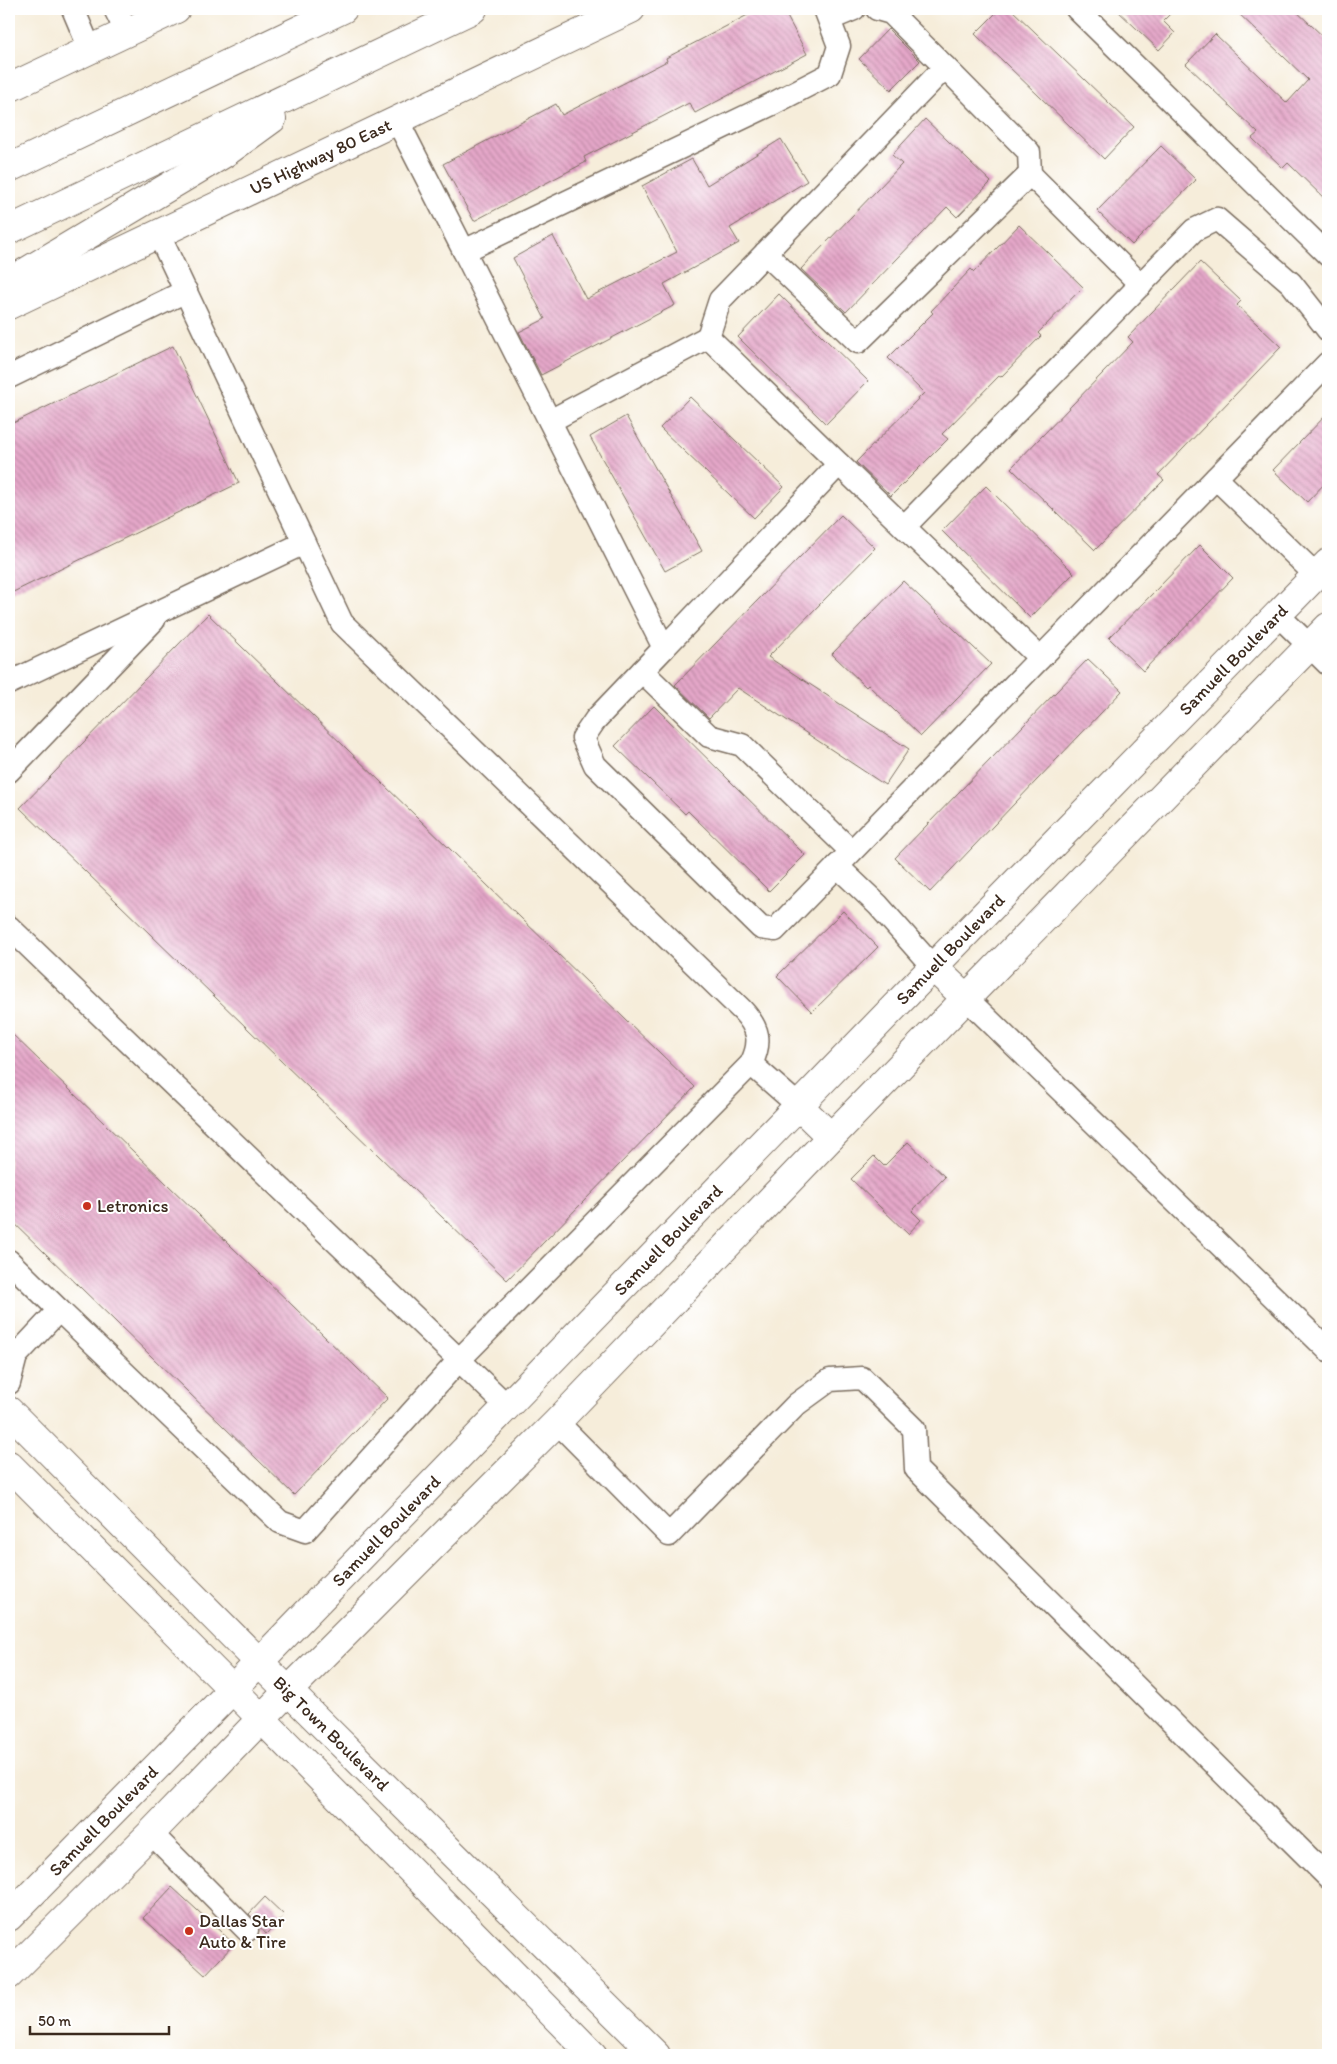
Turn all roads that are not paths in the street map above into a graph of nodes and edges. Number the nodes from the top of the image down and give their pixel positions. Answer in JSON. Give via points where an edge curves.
{"nodes":[{"id":1,"x":73,"y":9,"type":"edge"},
{"id":2,"x":176,"y":9,"type":"edge"},
{"id":3,"x":343,"y":9,"type":"edge"},
{"id":4,"x":473,"y":9,"type":"edge"},
{"id":5,"x":631,"y":9,"type":"edge"},
{"id":6,"x":854,"y":9,"type":"edge"},
{"id":7,"x":878,"y":9,"type":"edge"},
{"id":8,"x":1077,"y":9,"type":"edge"},
{"id":9,"x":828,"y":14,"type":"edge"},
{"id":10,"x":121,"y":20,"type":"edge"},
{"id":11,"x":90,"y":48,"type":"junction"},
{"id":12,"x":945,"y":67,"type":"junction"},
{"id":13,"x":326,"y":79,"type":"junction"},
{"id":14,"x":9,"y":88,"type":"edge"},
{"id":15,"x":397,"y":120,"type":"junction"},
{"id":16,"x":9,"y":168,"type":"edge"},
{"id":17,"x":1030,"y":174,"type":"junction"},
{"id":18,"x":9,"y":230,"type":"edge"},
{"id":19,"x":159,"y":235,"type":"junction"},
{"id":20,"x":464,"y":251,"type":"junction"},
{"id":21,"x":764,"y":254,"type":"junction"},
{"id":22,"x":1328,"y":256,"type":"edge"},
{"id":23,"x":9,"y":282,"type":"edge"},
{"id":24,"x":1141,"y":285,"type":"junction"},
{"id":25,"x":186,"y":292,"type":"junction"},
{"id":26,"x":9,"y":305,"type":"edge"},
{"id":27,"x":1328,"y":330,"type":"edge"},
{"id":28,"x":708,"y":338,"type":"junction"},
{"id":29,"x":1328,"y":363,"type":"edge"},
{"id":30,"x":9,"y":377,"type":"edge"},
{"id":31,"x":550,"y":421,"type":"junction"},
{"id":32,"x":839,"y":464,"type":"junction"},
{"id":33,"x":1216,"y":478,"type":"junction"},
{"id":34,"x":904,"y":527,"type":"junction"},
{"id":35,"x":304,"y":542,"type":"junction"},
{"id":36,"x":1322,"y":569,"type":"edge"},
{"id":37,"x":163,"y":610,"type":"junction"},
{"id":38,"x":1278,"y":615,"type":"junction"},
{"id":39,"x":1322,"y":645,"type":"edge"},
{"id":40,"x":664,"y":648,"type":"junction"},
{"id":41,"x":1040,"y":658,"type":"junction"},
{"id":42,"x":642,"y":671,"type":"junction"},
{"id":43,"x":9,"y":683,"type":"edge"},
{"id":44,"x":9,"y":770,"type":"edge"},
{"id":45,"x":844,"y":858,"type":"junction"},
{"id":46,"x":9,"y":926,"type":"edge"},
{"id":47,"x":933,"y":967,"type":"junction"},
{"id":48,"x":966,"y":998,"type":"junction"},
{"id":49,"x":751,"y":1064,"type":"junction"},
{"id":50,"x":799,"y":1106,"type":"junction"},
{"id":51,"x":831,"y":1137,"type":"junction"},
{"id":52,"x":9,"y":1261,"type":"edge"},
{"id":53,"x":59,"y":1310,"type":"junction"},
{"id":54,"x":1328,"y":1350,"type":"edge"},
{"id":55,"x":12,"y":1356,"type":"edge"},
{"id":56,"x":459,"y":1360,"type":"junction"},
{"id":57,"x":9,"y":1383,"type":"edge"},
{"id":58,"x":507,"y":1406,"type":"junction"},
{"id":59,"x":9,"y":1411,"type":"edge"},
{"id":60,"x":557,"y":1422,"type":"junction"},
{"id":61,"x":9,"y":1465,"type":"edge"},
{"id":62,"x":259,"y":1662,"type":"junction"},
{"id":63,"x":232,"y":1690,"type":"junction"},
{"id":64,"x":288,"y":1691,"type":"junction"},
{"id":65,"x":261,"y":1719,"type":"junction"},
{"id":66,"x":150,"y":1833,"type":"junction"},
{"id":67,"x":1328,"y":1877,"type":"edge"},
{"id":68,"x":9,"y":1917,"type":"edge"},
{"id":69,"x":247,"y":1930,"type":"dead end"},
{"id":70,"x":9,"y":1975,"type":"edge"},
{"id":71,"x":593,"y":2055,"type":"edge"},
{"id":72,"x":656,"y":2055,"type":"edge"}],
"edges":[{"from":1,"to":11,"type":"street"},
{"from":2,"to":10,"type":"main road"},
{"from":3,"to":16,"type":"main road"},
{"from":4,"to":13,"type":"main road"},
{"from":5,"to":15,"type":"main road","name":"US Highway 80 East"},
{"from":6,"to":9,"type":"street"},
{"from":7,"to":12,"type":"street","via":[[891,13]]},
{"from":8,"to":22,"type":"street"},
{"from":9,"to":20,"type":"street","via":[[839,46],[830,74]]},
{"from":10,"to":11,"type":"main road"},
{"from":11,"to":14,"type":"main road"},
{"from":12,"to":17,"type":"street","via":[[1029,152]]},
{"from":12,"to":21,"type":"street"},
{"from":13,"to":18,"type":"main road"},
{"from":13,"to":23,"type":"main road","via":[[225,153]]},
{"from":15,"to":19,"type":"main road","name":"US Highway 80 East"},
{"from":15,"to":20,"type":"street"},
{"from":17,"to":21,"type":"street","via":[[858,342]]},
{"from":17,"to":24,"type":"street"},
{"from":19,"to":25,"type":"street"},
{"from":19,"to":26,"type":"main road","name":"US Highway 80 East"},
{"from":20,"to":31,"type":"street"},
{"from":21,"to":28,"type":"street","via":[[720,300]]},
{"from":24,"to":27,"type":"street","via":[[1194,230],[1217,219],[1291,283]]},
{"from":24,"to":34,"type":"street"},
{"from":25,"to":30,"type":"street"},
{"from":25,"to":35,"type":"street"},
{"from":28,"to":31,"type":"street"},
{"from":28,"to":32,"type":"street"},
{"from":29,"to":33,"type":"street"},
{"from":31,"to":40,"type":"street"},
{"from":32,"to":34,"type":"street"},
{"from":32,"to":40,"type":"street"},
{"from":33,"to":36,"type":"street","via":[[1275,535]]},
{"from":33,"to":41,"type":"street"},
{"from":34,"to":41,"type":"street"},
{"from":35,"to":37,"type":"street"},
{"from":35,"to":49,"type":"street","via":[[342,623],[750,1018],[758,1041]]},
{"from":36,"to":38,"type":"main road","name":"Samuell Boulevard"},
{"from":37,"to":43,"type":"street"},
{"from":37,"to":44,"type":"street"},
{"from":38,"to":39,"type":"street"},
{"from":38,"to":47,"type":"main road","name":"Samuell Boulevard"},
{"from":39,"to":48,"type":"main road"},
{"from":40,"to":42,"type":"street"},
{"from":41,"to":45,"type":"street"},
{"from":42,"to":45,"type":"street","via":[[709,736],[742,745]]},
{"from":42,"to":45,"type":"street","via":[[596,719],[583,738],[595,765],[761,928],[775,930]]},
{"from":45,"to":47,"type":"street","via":[[878,904]]},
{"from":46,"to":56,"type":"street"},
{"from":47,"to":48,"type":"main road"},
{"from":47,"to":50,"type":"main road","name":"Samuell Boulevard"},
{"from":48,"to":51,"type":"main road"},
{"from":48,"to":54,"type":"street"},
{"from":49,"to":50,"type":"street"},
{"from":49,"to":56,"type":"street"},
{"from":50,"to":51,"type":"main road"},
{"from":50,"to":58,"type":"main road","name":"Samuell Boulevard"},
{"from":51,"to":60,"type":"main road"},
{"from":52,"to":53,"type":"street"},
{"from":53,"to":55,"type":"street"},
{"from":53,"to":56,"type":"street","via":[[280,1522],[305,1531]]},
{"from":55,"to":57,"type":"street"},
{"from":56,"to":58,"type":"street"},
{"from":58,"to":62,"type":"main road","name":"Samuell Boulevard"},
{"from":59,"to":62,"type":"main road","name":"Big Town Boulevard"},
{"from":60,"to":64,"type":"main road"},
{"from":60,"to":67,"type":"street","via":[[669,1535],[797,1404],[830,1380],[862,1378],[914,1429],[916,1469]]},
{"from":61,"to":63,"type":"main road"},
{"from":62,"to":63,"type":"main road","name":"Samuell Boulevard"},
{"from":62,"to":64,"type":"main road","name":"Big Town Boulevard"},
{"from":63,"to":65,"type":"main road"},
{"from":63,"to":68,"type":"main road","name":"Samuell Boulevard"},
{"from":64,"to":65,"type":"main road"},
{"from":64,"to":72,"type":"main road","name":"Big Town Boulevard"},
{"from":65,"to":66,"type":"main road"},
{"from":65,"to":71,"type":"main road"},
{"from":66,"to":69,"type":"street"},
{"from":66,"to":70,"type":"main road"}]}
